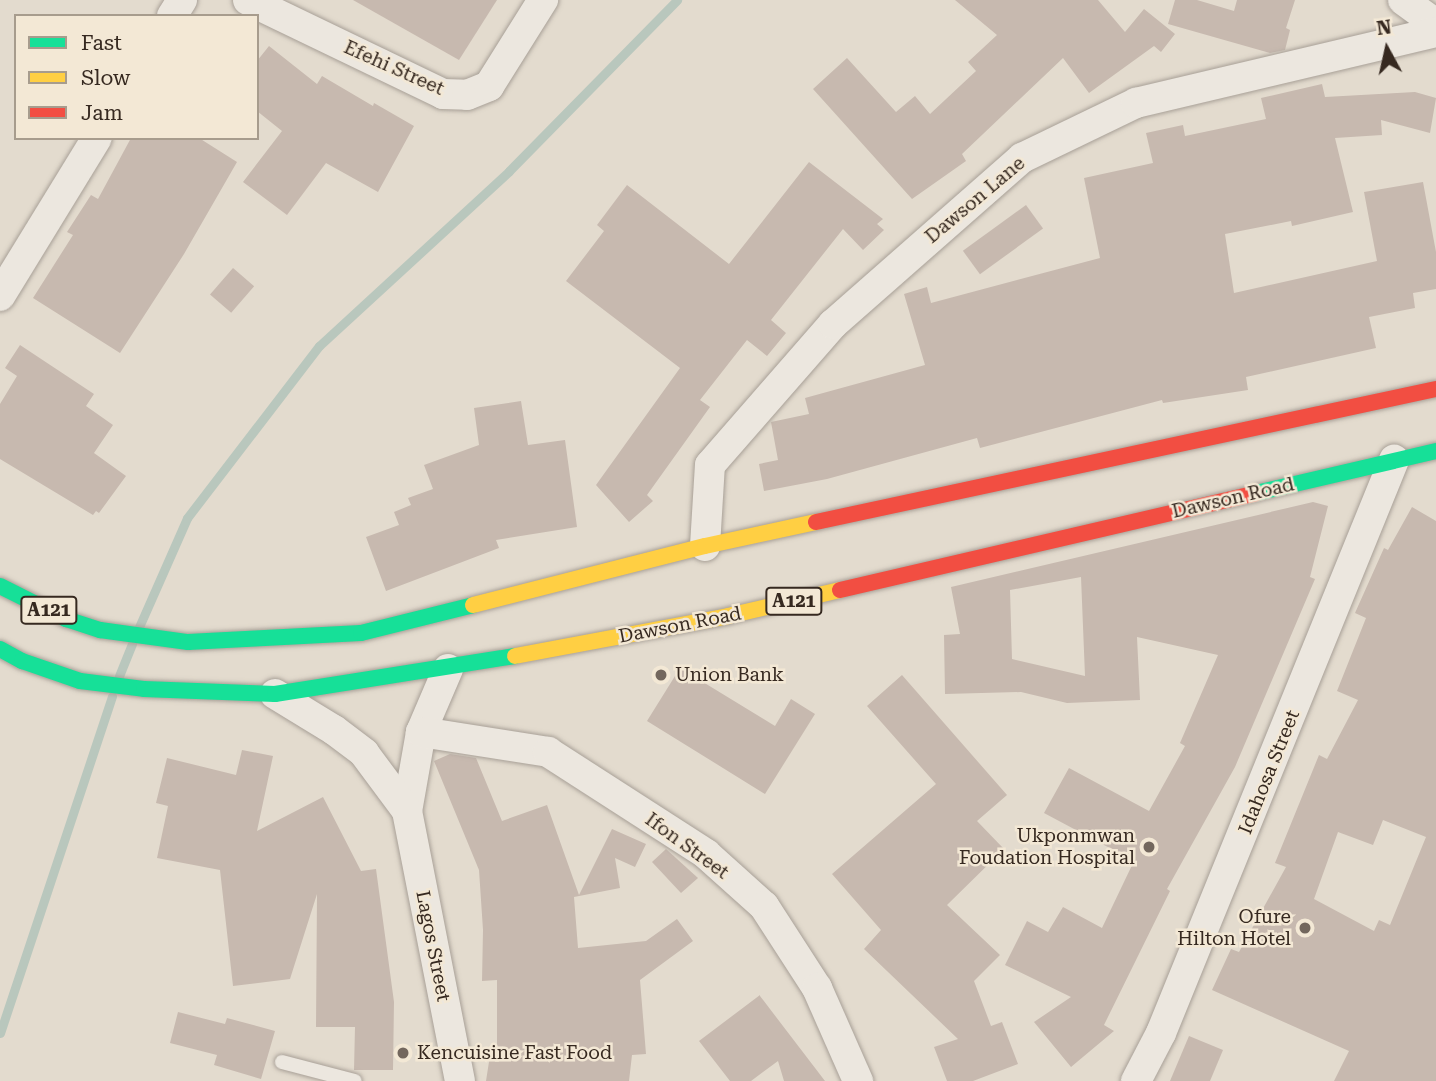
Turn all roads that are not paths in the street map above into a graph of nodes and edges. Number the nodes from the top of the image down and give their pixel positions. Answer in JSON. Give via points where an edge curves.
{"nodes":[{"id":1,"x":248,"y":0,"type":"edge"},
{"id":2,"x":544,"y":0,"type":"edge"},
{"id":3,"x":1402,"y":0,"type":"edge"},
{"id":4,"x":1436,"y":24,"type":"edge"},
{"id":5,"x":1436,"y":32,"type":"edge"},
{"id":6,"x":96,"y":140,"type":"edge"},
{"id":7,"x":0,"y":296,"type":"edge"},
{"id":8,"x":1436,"y":388,"type":"edge"},
{"id":9,"x":1436,"y":451,"type":"edge"},
{"id":10,"x":1394,"y":460,"type":"junction"},
{"id":11,"x":705,"y":546,"type":"junction"},
{"id":12,"x":0,"y":586,"type":"edge"},
{"id":13,"x":0,"y":649,"type":"edge"},
{"id":14,"x":448,"y":669,"type":"junction"},
{"id":15,"x":275,"y":695,"type":"junction"},
{"id":16,"x":421,"y":732,"type":"junction"},
{"id":17,"x":407,"y":811,"type":"junction"},
{"id":18,"x":282,"y":1062,"type":"dead end"},
{"id":19,"x":355,"y":1081,"type":"edge"},
{"id":20,"x":460,"y":1081,"type":"edge"},
{"id":21,"x":858,"y":1081,"type":"edge"},
{"id":22,"x":1136,"y":1081,"type":"edge"}],
"edges":[{"from":1,"to":2,"type":"street","name":"Efehi Street","via":[[443,94],[467,95],[489,86]]},
{"from":3,"to":4,"type":"street"},
{"from":5,"to":11,"type":"street","name":"Dawson Lane","via":[[1136,103],[1022,158],[833,324],[710,465]]},
{"from":6,"to":7,"type":"street"},
{"from":8,"to":11,"type":"highway","number":"A121"},
{"from":9,"to":10,"type":"highway","name":"Dawson Road","number":"A121"},
{"from":10,"to":14,"type":"highway","name":"Dawson Road","number":"A121","via":[[728,616]]},
{"from":10,"to":22,"type":"street","name":"Idahosa Street","via":[[1161,1033]]},
{"from":11,"to":12,"type":"highway","number":"A121","via":[[361,633],[188,642],[100,631]]},
{"from":13,"to":15,"type":"highway","name":"Dawson Road","number":"A121","via":[[80,681]]},
{"from":14,"to":15,"type":"highway","name":"Dawson Road","number":"A121"},
{"from":14,"to":16,"type":"street"},
{"from":15,"to":17,"type":"street","via":[[364,753]]},
{"from":16,"to":17,"type":"street"},
{"from":16,"to":21,"type":"street","name":"Ifon Street","via":[[548,752],[706,854],[764,906],[817,988]]},
{"from":17,"to":20,"type":"street","name":"Lagos Street"},
{"from":18,"to":19,"type":"lane"}]}
